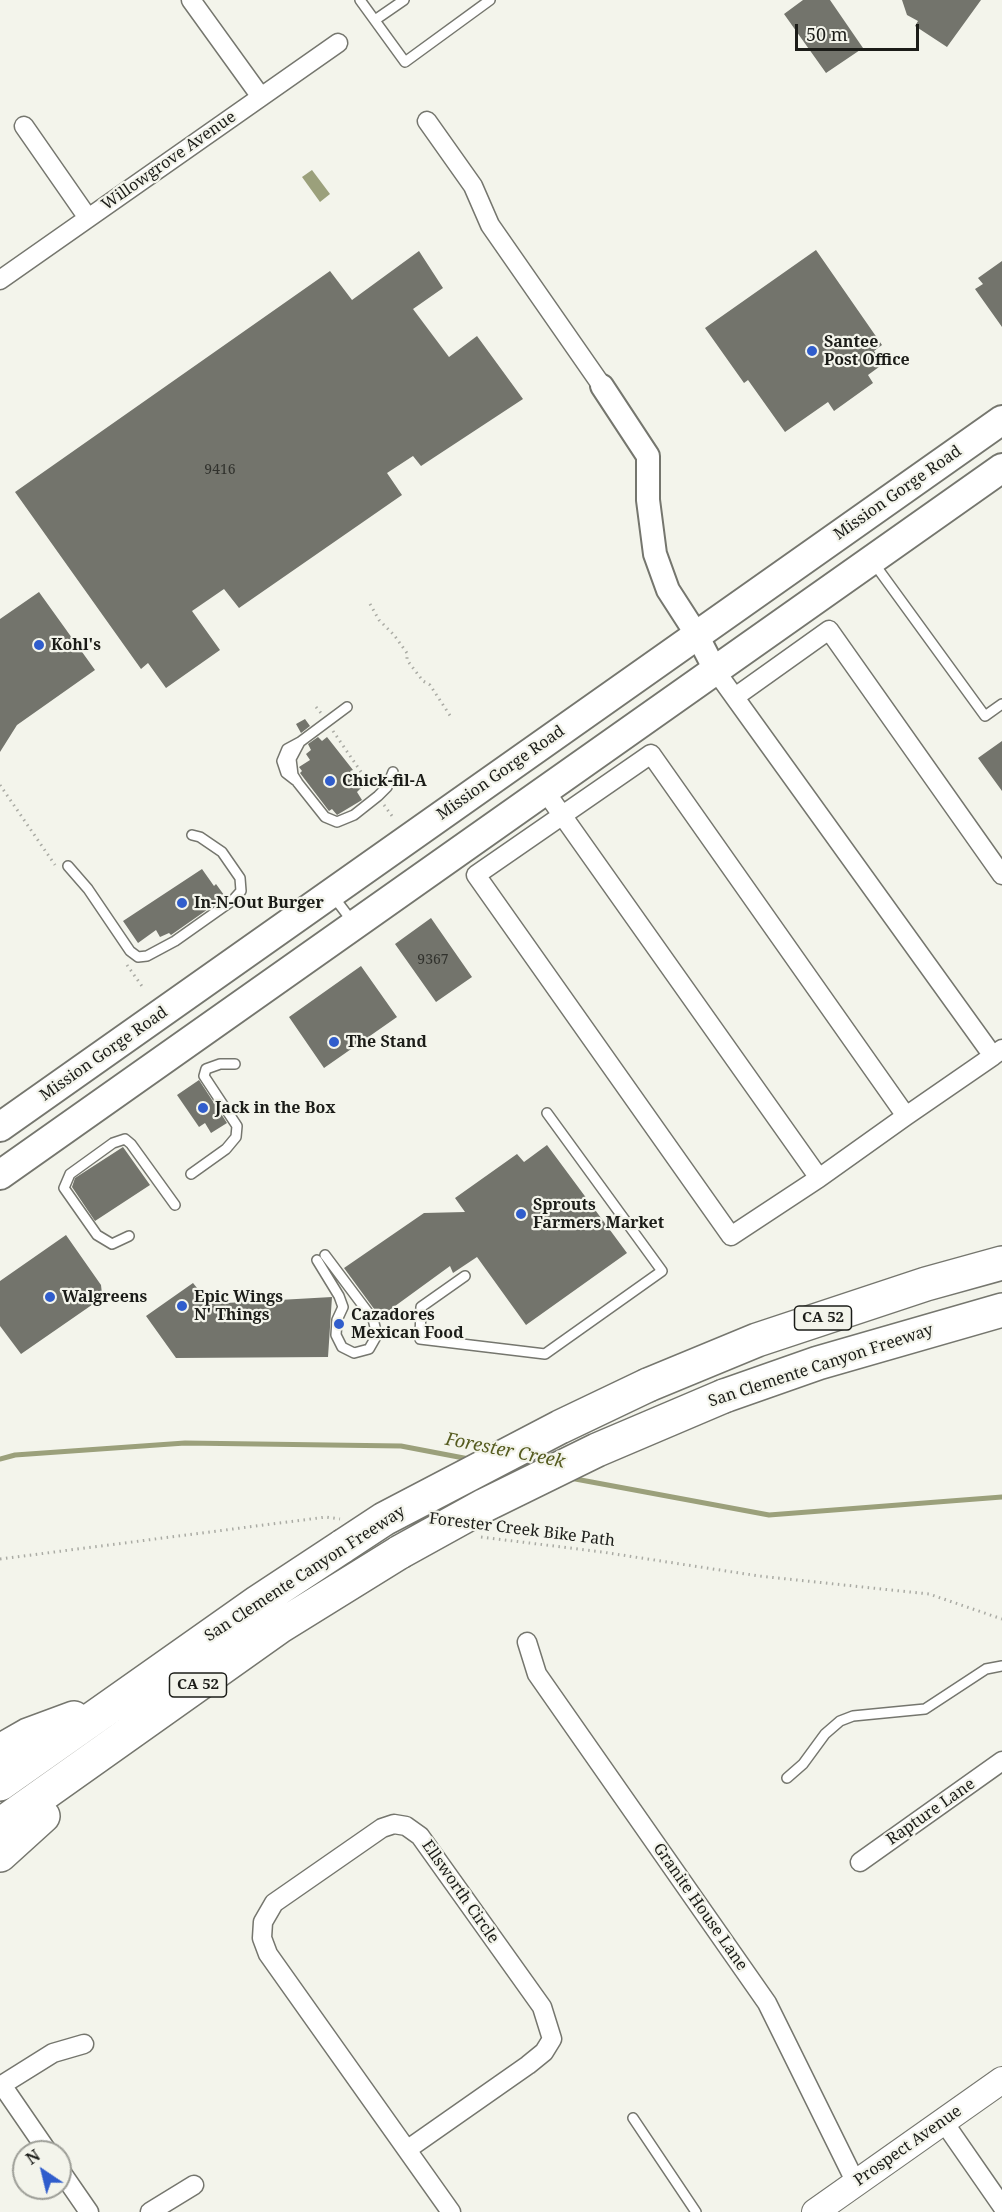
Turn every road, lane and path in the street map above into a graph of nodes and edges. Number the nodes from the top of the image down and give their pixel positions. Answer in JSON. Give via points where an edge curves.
{"nodes":[{"id":1,"x":191,"y":0,"type":"edge"},
{"id":2,"x":360,"y":0,"type":"edge"},
{"id":3,"x":404,"y":0,"type":"edge"},
{"id":4,"x":490,"y":0,"type":"edge"},
{"id":5,"x":375,"y":20,"type":"junction"},
{"id":6,"x":338,"y":43,"type":"dead end"},
{"id":7,"x":261,"y":97,"type":"junction"},
{"id":8,"x":427,"y":121,"type":"dead end"},
{"id":9,"x":24,"y":126,"type":"dead end"},
{"id":10,"x":88,"y":218,"type":"junction"},
{"id":11,"x":0,"y":280,"type":"edge"},
{"id":12,"x":602,"y":386,"type":"joint"},
{"id":13,"x":1002,"y":420,"type":"edge"},
{"id":14,"x":1002,"y":468,"type":"edge"},
{"id":15,"x":871,"y":560,"type":"junction"},
{"id":16,"x":370,"y":604,"type":"dead end"},
{"id":17,"x":697,"y":635,"type":"junction"},
{"id":18,"x":715,"y":670,"type":"junction"},
{"id":19,"x":735,"y":697,"type":"junction"},
{"id":20,"x":1002,"y":704,"type":"edge"},
{"id":21,"x":316,"y":707,"type":"dead end"},
{"id":22,"x":346,"y":707,"type":"dead end"},
{"id":23,"x":451,"y":717,"type":"dead end"},
{"id":24,"x":327,"y":722,"type":"junction"},
{"id":25,"x":393,"y":772,"type":"dead end"},
{"id":26,"x":545,"y":791,"type":"junction"},
{"id":27,"x":378,"y":796,"type":"junction"},
{"id":28,"x":392,"y":816,"type":"dead end"},
{"id":29,"x":562,"y":817,"type":"junction"},
{"id":30,"x":192,"y":835,"type":"dead end"},
{"id":31,"x":68,"y":866,"type":"dead end"},
{"id":32,"x":1002,"y":875,"type":"edge"},
{"id":33,"x":331,"y":893,"type":"junction"},
{"id":34,"x":355,"y":926,"type":"junction"},
{"id":35,"x":997,"y":1052,"type":"edge"},
{"id":36,"x":235,"y":1064,"type":"dead end"},
{"id":37,"x":547,"y":1113,"type":"dead end"},
{"id":38,"x":906,"y":1116,"type":"junction"},
{"id":39,"x":0,"y":1127,"type":"edge"},
{"id":40,"x":192,"y":1174,"type":"dead end"},
{"id":41,"x":0,"y":1175,"type":"edge"},
{"id":42,"x":819,"y":1178,"type":"junction"},
{"id":43,"x":175,"y":1205,"type":"dead end"},
{"id":44,"x":129,"y":1236,"type":"dead end"},
{"id":45,"x":321,"y":1258,"type":"joint"},
{"id":46,"x":1002,"y":1263,"type":"edge"},
{"id":47,"x":465,"y":1276,"type":"dead end"},
{"id":48,"x":1002,"y":1310,"type":"edge"},
{"id":49,"x":346,"y":1533,"type":"junction"},
{"id":50,"x":475,"y":1536,"type":"dead end"},
{"id":51,"x":0,"y":1559,"type":"edge"},
{"id":52,"x":1002,"y":1619,"type":"edge"},
{"id":53,"x":527,"y":1642,"type":"dead end"},
{"id":54,"x":1002,"y":1666,"type":"edge"},
{"id":55,"x":109,"y":1706,"type":"junction"},
{"id":56,"x":152,"y":1718,"type":"junction"},
{"id":57,"x":0,"y":1751,"type":"edge"},
{"id":58,"x":1002,"y":1761,"type":"edge"},
{"id":59,"x":787,"y":1778,"type":"dead end"},
{"id":60,"x":0,"y":1784,"type":"edge"},
{"id":61,"x":0,"y":1825,"type":"edge"},
{"id":62,"x":0,"y":1856,"type":"edge"},
{"id":63,"x":860,"y":1862,"type":"dead end"},
{"id":64,"x":84,"y":2044,"type":"dead end"},
{"id":65,"x":1002,"y":2080,"type":"edge"},
{"id":66,"x":1,"y":2085,"type":"edge"},
{"id":67,"x":633,"y":2118,"type":"dead end"},
{"id":68,"x":943,"y":2121,"type":"junction"},
{"id":69,"x":40,"y":2140,"type":"edge"},
{"id":70,"x":408,"y":2149,"type":"junction"},
{"id":71,"x":856,"y":2183,"type":"junction"},
{"id":72,"x":194,"y":2185,"type":"dead end"},
{"id":73,"x":72,"y":2187,"type":"edge"},
{"id":74,"x":1002,"y":2205,"type":"edge"},
{"id":75,"x":89,"y":2212,"type":"edge"},
{"id":76,"x":150,"y":2212,"type":"edge"},
{"id":77,"x":451,"y":2212,"type":"edge"},
{"id":78,"x":696,"y":2212,"type":"edge"},
{"id":79,"x":815,"y":2212,"type":"edge"}],
"edges":[{"from":1,"to":7,"type":"street"},
{"from":2,"to":5,"type":"lane"},
{"from":3,"to":5,"type":"lane"},
{"from":4,"to":5,"type":"lane","via":[[405,62]]},
{"from":6,"to":7,"type":"street","name":"Willowgrove Avenue"},
{"from":7,"to":10,"type":"street","name":"Willowgrove Avenue"},
{"from":8,"to":12,"type":"street","via":[[473,186],[490,225]]},
{"from":9,"to":10,"type":"street"},
{"from":10,"to":11,"type":"street","name":"Willowgrove Avenue"},
{"from":12,"to":17,"type":"street","via":[[648,456],[648,500],[655,554],[668,590]]},
{"from":13,"to":17,"type":"main road","name":"Mission Gorge Road"},
{"from":14,"to":15,"type":"main road"},
{"from":15,"to":18,"type":"main road"},
{"from":15,"to":20,"type":"lane","via":[[985,716]]},
{"from":16,"to":23,"type":"path"},
{"from":17,"to":18,"type":"street"},
{"from":17,"to":33,"type":"main road","name":"Mission Gorge Road"},
{"from":18,"to":19,"type":"street"},
{"from":18,"to":26,"type":"main road"},
{"from":19,"to":32,"type":"street","via":[[829,630]]},
{"from":19,"to":35,"type":"street"},
{"from":21,"to":24,"type":"path"},
{"from":22,"to":24,"type":"lane"},
{"from":24,"to":27,"type":"path"},
{"from":24,"to":27,"type":"lane","via":[[287,749],[282,761],[286,773],[325,817],[337,822],[354,815]]},
{"from":25,"to":27,"type":"lane"},
{"from":26,"to":29,"type":"street"},
{"from":26,"to":34,"type":"main road"},
{"from":27,"to":28,"type":"path"},
{"from":29,"to":38,"type":"street","via":[[651,754]]},
{"from":29,"to":42,"type":"street"},
{"from":29,"to":42,"type":"street","via":[[477,875],[731,1236]]},
{"from":30,"to":31,"type":"lane","via":[[222,852],[240,878],[241,891],[183,936],[147,956],[138,957],[130,951]]},
{"from":33,"to":34,"type":"lane"},
{"from":33,"to":39,"type":"main road","name":"Mission Gorge Road"},
{"from":34,"to":41,"type":"main road"},
{"from":35,"to":38,"type":"street"},
{"from":36,"to":40,"type":"lane","via":[[206,1069],[204,1076],[237,1126],[236,1137]]},
{"from":37,"to":47,"type":"lane","via":[[662,1271],[545,1354],[420,1339],[421,1306]]},
{"from":38,"to":42,"type":"street"},
{"from":43,"to":44,"type":"lane","via":[[131,1144],[125,1139],[113,1143],[70,1174],[64,1188],[97,1235],[112,1244]]},
{"from":45,"to":45,"type":"lane","via":[[373,1319],[377,1335],[369,1349],[354,1353],[342,1347],[336,1335],[343,1306]]},
{"from":46,"to":49,"type":"highway","name":"San Clemente Canyon Freeway","number":"CA 52","bridge":true,"via":[[757,1340],[648,1385],[384,1519]]},
{"from":48,"to":56,"type":"highway","name":"San Clemente Canyon Freeway","number":"CA 52","bridge":true,"via":[[818,1363],[724,1396],[597,1450],[400,1552],[279,1627]]},
{"from":49,"to":51,"type":"path","via":[[326,1517]]},
{"from":49,"to":55,"type":"highway","name":"San Clemente Canyon Freeway","number":"CA 52"},
{"from":50,"to":52,"type":"path","name":"Forester Creek Bike Path","via":[[759,1576],[929,1594]]},
{"from":53,"to":71,"type":"street","name":"Granite House Lane","via":[[537,1674],[767,2003]]},
{"from":54,"to":59,"type":"lane","via":[[986,1669],[925,1709],[853,1716],[840,1721]]},
{"from":55,"to":57,"type":"highway","via":[[28,1735]]},
{"from":55,"to":60,"type":"highway","name":"San Clemente Canyon Freeway","number":"CA 52"},
{"from":56,"to":61,"type":"highway","name":"San Clemente Canyon Freeway","number":"CA 52"},
{"from":56,"to":62,"type":"highway"},
{"from":58,"to":63,"type":"street","name":"Rapture Lane"},
{"from":64,"to":66,"type":"street","via":[[53,2053]]},
{"from":65,"to":68,"type":"main road","name":"Prospect Avenue"},
{"from":66,"to":69,"type":"street"},
{"from":67,"to":78,"type":"lane"},
{"from":68,"to":71,"type":"main road","name":"Prospect Avenue"},
{"from":68,"to":74,"type":"street"},
{"from":70,"to":70,"type":"street","name":"Ellsworth Circle","via":[[268,1954],[262,1929],[265,1915],[274,1903],[382,1828],[394,1824],[412,1828],[420,1836],[542,2007],[552,2039],[528,2065]]},
{"from":70,"to":77,"type":"street","name":"Ellsworth Circle"},
{"from":71,"to":79,"type":"main road","name":"Prospect Avenue"},
{"from":72,"to":76,"type":"street"},
{"from":73,"to":75,"type":"street"}]}
